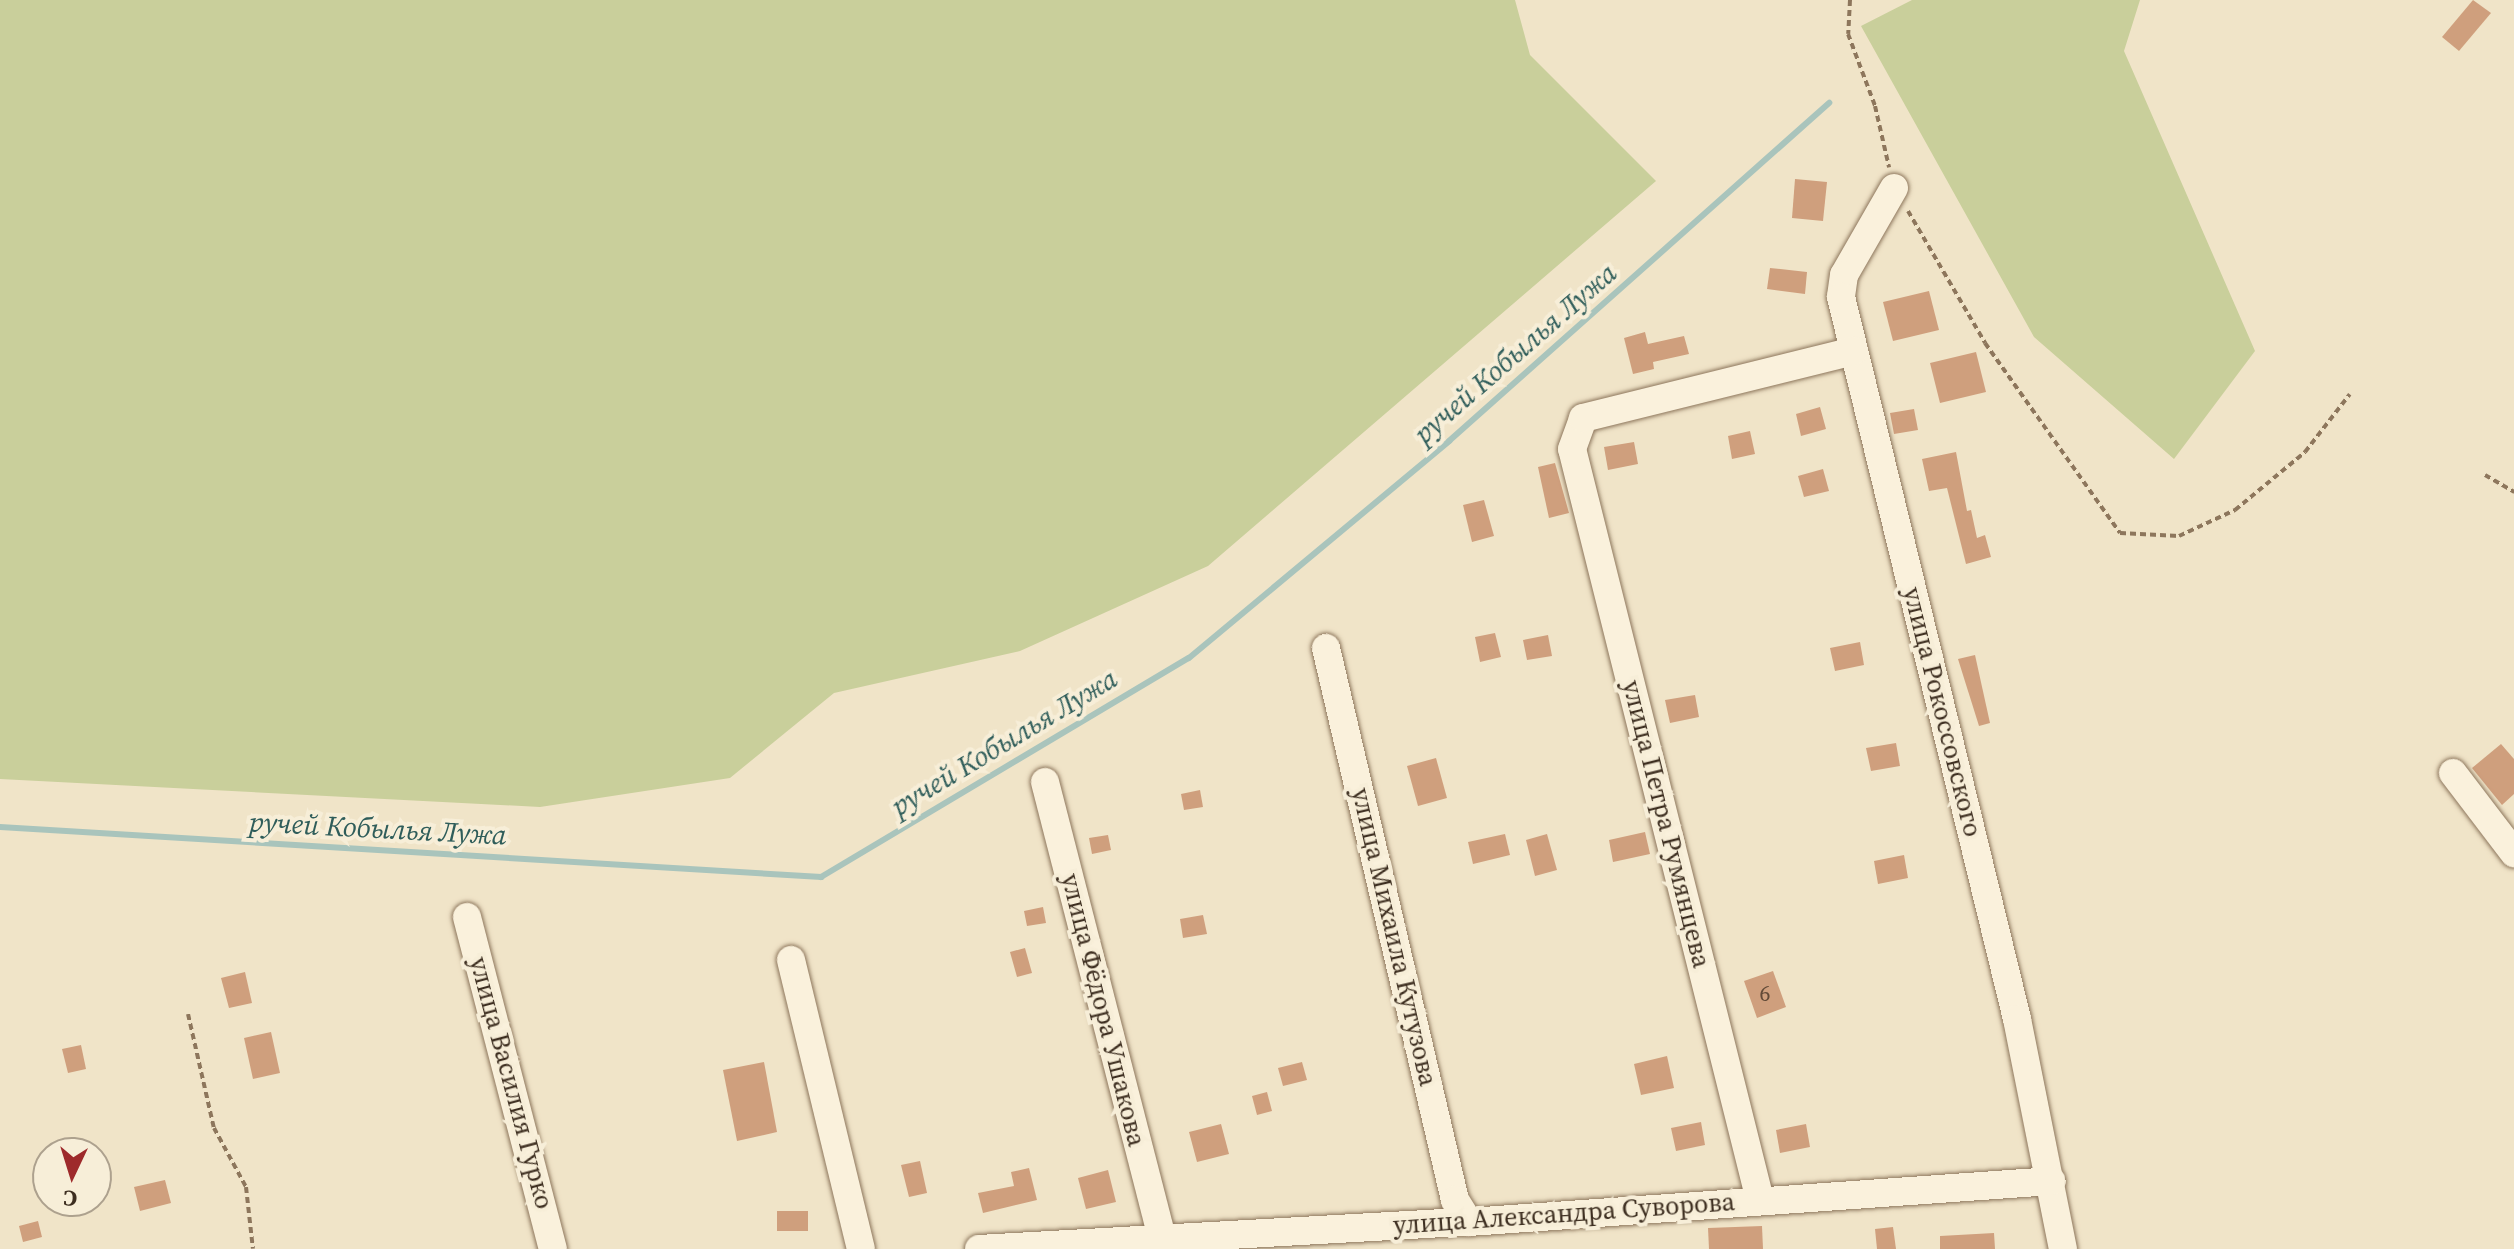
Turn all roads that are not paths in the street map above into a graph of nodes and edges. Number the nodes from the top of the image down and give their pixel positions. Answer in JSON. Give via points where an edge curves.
{"nodes":[{"id":1,"x":1894,"y":188,"type":"road end"},
{"id":2,"x":1854,"y":351,"type":"junction"},
{"id":3,"x":1326,"y":648,"type":"dead end"},
{"id":4,"x":2453,"y":773,"type":"dead end"},
{"id":5,"x":1045,"y":782,"type":"dead end"},
{"id":6,"x":2509,"y":835,"type":"edge"},
{"id":7,"x":467,"y":917,"type":"dead end"},
{"id":8,"x":791,"y":960,"type":"dead end"},
{"id":9,"x":2052,"y":1181,"type":"junction"},
{"id":10,"x":1760,"y":1200,"type":"junction"},
{"id":11,"x":1469,"y":1222,"type":"junction"},
{"id":12,"x":1162,"y":1238,"type":"junction"},
{"id":13,"x":553,"y":1249,"type":"edge"},
{"id":14,"x":861,"y":1249,"type":"edge"},
{"id":15,"x":979,"y":1249,"type":"edge"},
{"id":16,"x":2063,"y":1249,"type":"edge"}],
"edges":[{"from":1,"to":2,"type":"street","name":"улица Рокоссовского","via":[[1844,275],[1841,297]]},
{"from":2,"to":9,"type":"street","name":"улица Рокоссовского"},
{"from":2,"to":10,"type":"street","name":"улица Петра Румянцева","via":[[1583,418],[1572,449]]},
{"from":3,"to":11,"type":"street","name":"улица Михаила Кутузова","via":[[1455,1200]]},
{"from":4,"to":6,"type":"street"},
{"from":5,"to":12,"type":"street","name":"улица Фёдора Ушакова"},
{"from":7,"to":13,"type":"street","name":"улица Василия Гурко"},
{"from":8,"to":14,"type":"street"},
{"from":9,"to":10,"type":"street","name":"улица Александра Суворова"},
{"from":9,"to":16,"type":"street","name":"улица Рокоссовского"},
{"from":10,"to":11,"type":"street","name":"улица Александра Суворова"},
{"from":11,"to":12,"type":"street","name":"улица Александра Суворова"},
{"from":12,"to":15,"type":"street","name":"улица Александра Суворова"}]}
